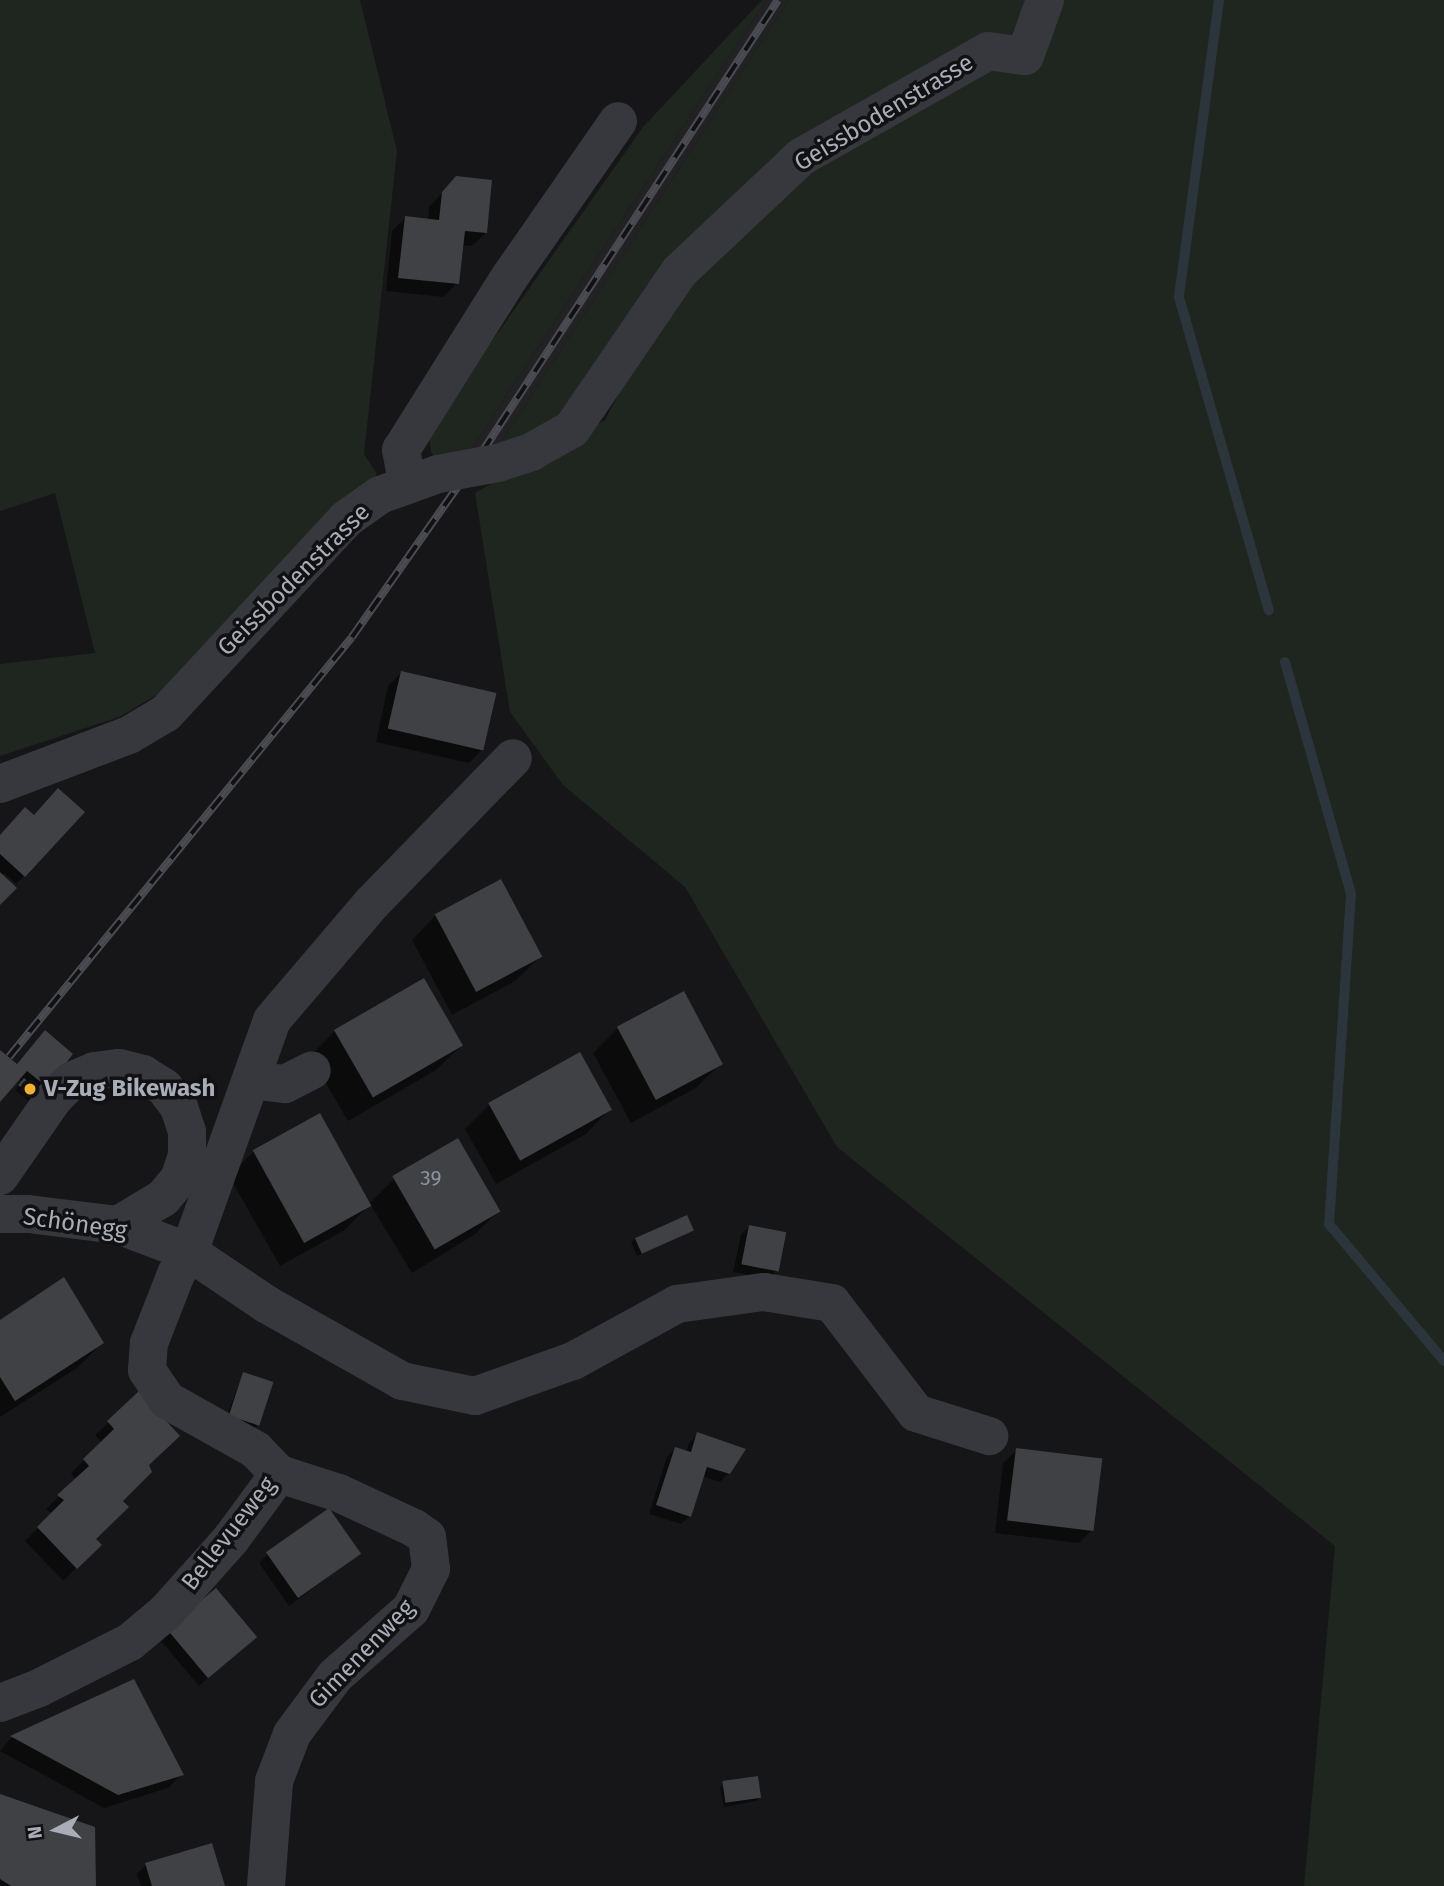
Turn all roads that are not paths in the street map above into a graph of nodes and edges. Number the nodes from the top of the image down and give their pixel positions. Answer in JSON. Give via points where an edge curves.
{"nodes":[{"id":1,"x":1045,"y":0,"type":"edge"},
{"id":2,"x":618,"y":121,"type":"dead end"},
{"id":3,"x":422,"y":478,"type":"junction"},
{"id":4,"x":513,"y":758,"type":"dead end"},
{"id":5,"x":0,"y":784,"type":"edge"},
{"id":6,"x":312,"y":1070,"type":"dead end"},
{"id":7,"x":251,"y":1080,"type":"junction"},
{"id":8,"x":0,"y":1176,"type":"edge"},
{"id":9,"x":0,"y":1214,"type":"edge"},
{"id":10,"x":118,"y":1225,"type":"junction"},
{"id":11,"x":189,"y":1252,"type":"junction"},
{"id":12,"x":989,"y":1436,"type":"dead end"},
{"id":13,"x":279,"y":1474,"type":"junction"},
{"id":14,"x":0,"y":1703,"type":"edge"},
{"id":15,"x":266,"y":1886,"type":"edge"}],
"edges":[{"from":1,"to":3,"type":"street","name":"Geissbodenstrasse","bridge":true,"via":[[1025,56],[988,51],[801,157],[679,272],[572,429],[531,452],[498,463]]},
{"from":2,"to":3,"type":"street","via":[[509,278],[401,450]]},
{"from":3,"to":5,"type":"street","name":"Geissbodenstrasse","via":[[380,495],[346,519],[166,713],[129,735]]},
{"from":4,"to":7,"type":"street","name":"Bellevueweg","via":[[372,903],[272,1020]]},
{"from":6,"to":7,"type":"street","via":[[285,1084]]},
{"from":7,"to":11,"type":"street","name":"Bellevueweg"},
{"from":8,"to":10,"type":"street","via":[[71,1081],[94,1071],[118,1068],[143,1074],[164,1087],[179,1107],[187,1131],[187,1155],[178,1179],[163,1198]]},
{"from":9,"to":10,"type":"street","name":"Schönegg"},
{"from":10,"to":11,"type":"street","name":"Schönegg"},
{"from":11,"to":12,"type":"street","name":"Schönegg","via":[[266,1304],[402,1381],[475,1396],[573,1361],[677,1304],[764,1292],[832,1303],[916,1413]]},
{"from":11,"to":13,"type":"street","name":"Bellevueweg","via":[[149,1343],[147,1370],[167,1400],[256,1450]]},
{"from":13,"to":14,"type":"street","name":"Bellevueweg","via":[[231,1539],[166,1612],[130,1642]]},
{"from":13,"to":15,"type":"street","name":"Gimenenweg","via":[[339,1493],[414,1528],[427,1538],[431,1569],[411,1609],[335,1676],[292,1734],[274,1781]]}]}
